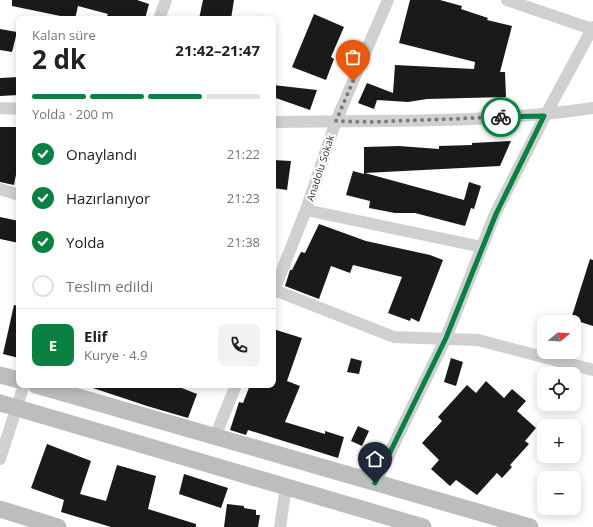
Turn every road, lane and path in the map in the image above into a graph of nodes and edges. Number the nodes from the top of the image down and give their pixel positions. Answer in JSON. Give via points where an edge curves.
{"nodes":[{"id":1,"x":166,"y":0,"type":"edge"},
{"id":2,"x":388,"y":0,"type":"edge"},
{"id":3,"x":507,"y":0,"type":"edge"},
{"id":4,"x":160,"y":16,"type":"edge"},
{"id":5,"x":593,"y":28,"type":"edge"},
{"id":6,"x":0,"y":108,"type":"edge"},
{"id":7,"x":593,"y":108,"type":"edge"},
{"id":8,"x":16,"y":109,"type":"edge"},
{"id":9,"x":544,"y":116,"type":"junction"},
{"id":10,"x":336,"y":121,"type":"junction"},
{"id":11,"x":276,"y":122,"type":"edge"},
{"id":12,"x":0,"y":189,"type":"edge"},
{"id":13,"x":16,"y":194,"type":"edge"},
{"id":14,"x":306,"y":210,"type":"junction"},
{"id":15,"x":482,"y":247,"type":"junction"},
{"id":16,"x":276,"y":287,"type":"edge"},
{"id":17,"x":276,"y":293,"type":"edge"},
{"id":18,"x":446,"y":338,"type":"junction"},
{"id":19,"x":593,"y":370,"type":"edge"},
{"id":20,"x":0,"y":375,"type":"edge"},
{"id":21,"x":16,"y":379,"type":"edge"},
{"id":22,"x":23,"y":388,"type":"edge"},
{"id":23,"x":46,"y":388,"type":"edge"},
{"id":24,"x":235,"y":388,"type":"edge"},
{"id":25,"x":0,"y":403,"type":"edge"},
{"id":26,"x":17,"y":408,"type":"junction"},
{"id":27,"x":215,"y":437,"type":"junction"},
{"id":28,"x":0,"y":459,"type":"edge"},
{"id":29,"x":375,"y":483,"type":"junction"},
{"id":30,"x":286,"y":487,"type":"junction"},
{"id":31,"x":0,"y":508,"type":"edge"},
{"id":32,"x":58,"y":527,"type":"edge"},
{"id":33,"x":280,"y":527,"type":"edge"},
{"id":34,"x":423,"y":527,"type":"edge"},
{"id":35,"x":530,"y":527,"type":"edge"}],
"edges":[{"from":1,"to":4,"type":"street"},
{"from":2,"to":10,"type":"street","name":"Anadolu Sokak"},
{"from":3,"to":5,"type":"street"},
{"from":5,"to":9,"type":"street"},
{"from":6,"to":8,"type":"street"},
{"from":7,"to":9,"type":"street"},
{"from":9,"to":10,"type":"street"},
{"from":9,"to":15,"type":"street"},
{"from":10,"to":11,"type":"street"},
{"from":10,"to":14,"type":"street","name":"Anadolu Sokak"},
{"from":12,"to":13,"type":"street"},
{"from":14,"to":15,"type":"street"},
{"from":14,"to":16,"type":"street","name":"Anadolu Sokak"},
{"from":15,"to":18,"type":"street"},
{"from":17,"to":18,"type":"street","via":[[394,337]]},
{"from":18,"to":19,"type":"street","via":[[478,340]]},
{"from":18,"to":29,"type":"street"},
{"from":20,"to":21,"type":"main road"},
{"from":22,"to":26,"type":"street"},
{"from":23,"to":27,"type":"main road"},
{"from":24,"to":27,"type":"street"},
{"from":25,"to":26,"type":"main road"},
{"from":26,"to":28,"type":"street"},
{"from":26,"to":30,"type":"main road"},
{"from":27,"to":29,"type":"main road"},
{"from":29,"to":35,"type":"main road"},
{"from":30,"to":33,"type":"street"},
{"from":30,"to":34,"type":"main road"},
{"from":31,"to":32,"type":"main road"}]}
